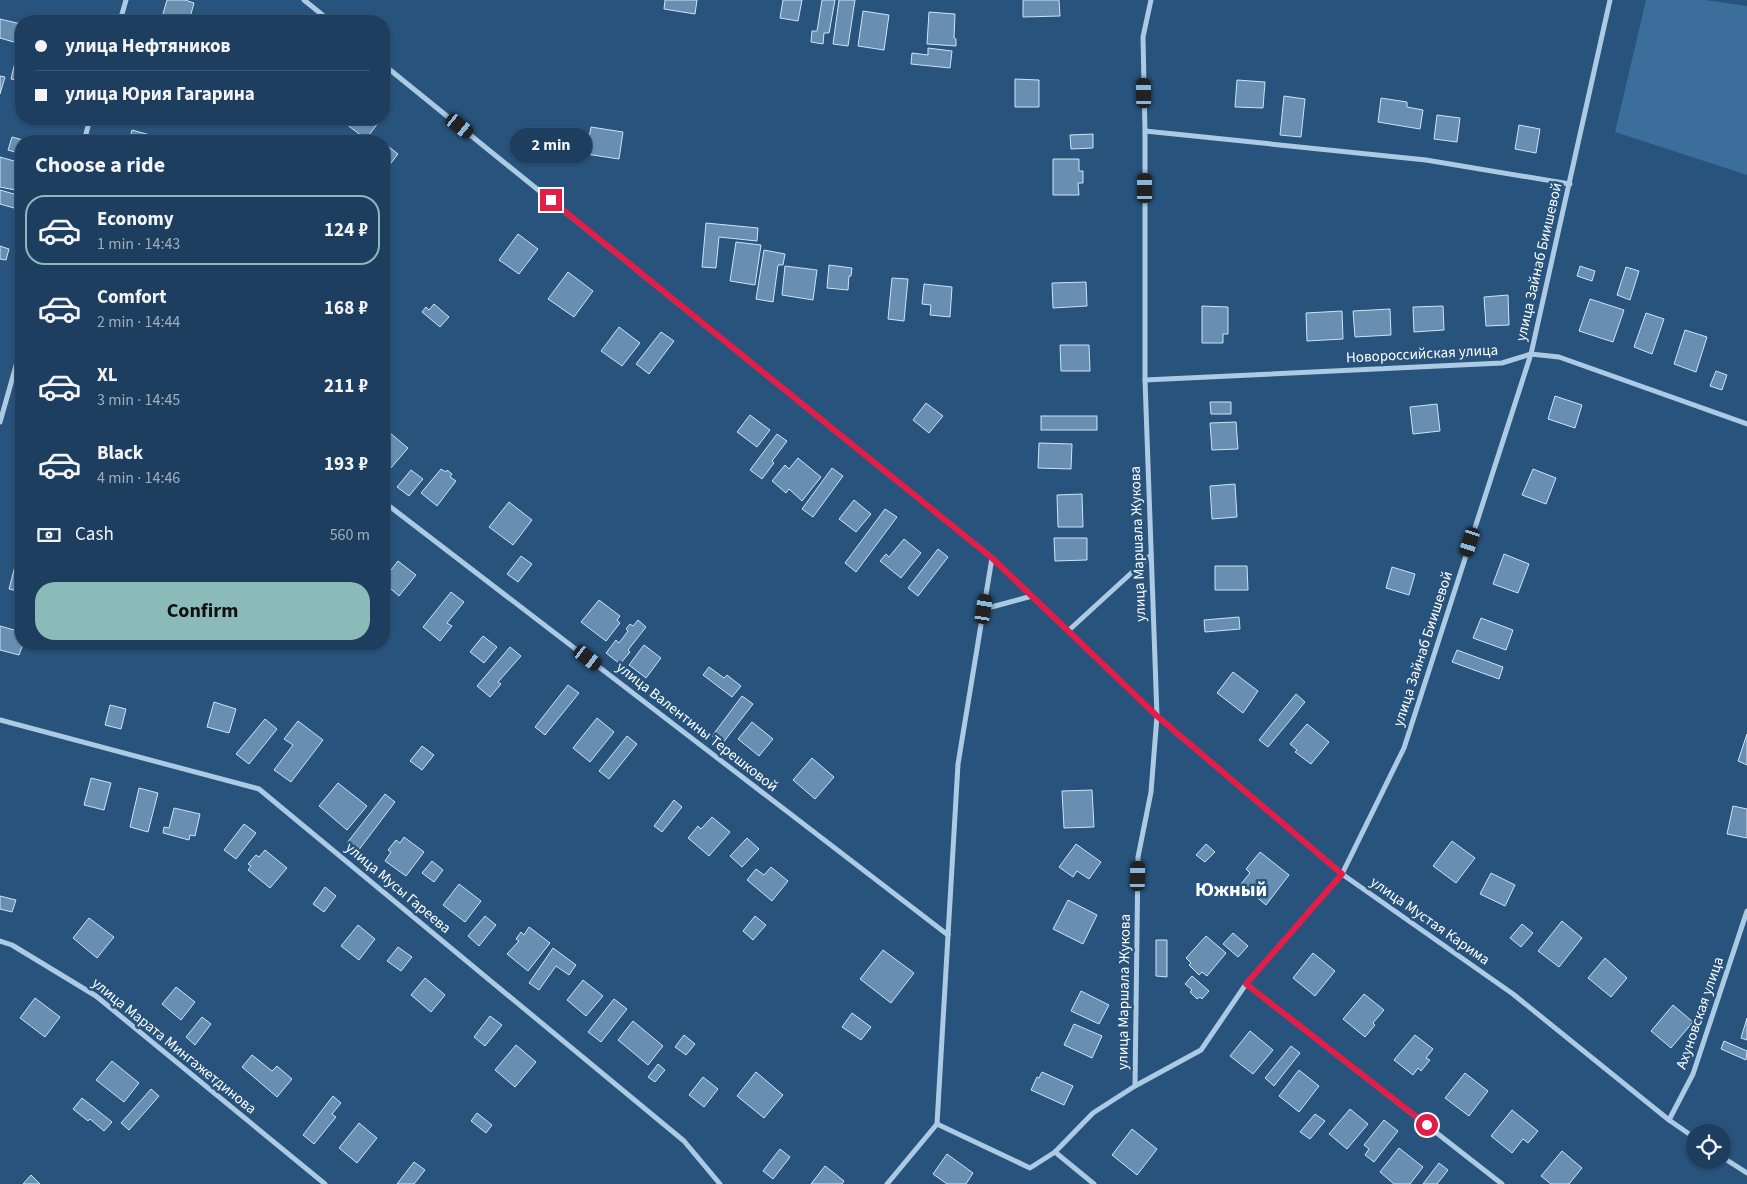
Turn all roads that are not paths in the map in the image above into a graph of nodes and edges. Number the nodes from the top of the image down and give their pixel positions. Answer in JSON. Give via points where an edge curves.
{"nodes":[{"id":1,"x":126,"y":0,"type":"edge"},
{"id":2,"x":304,"y":0,"type":"edge"},
{"id":3,"x":1151,"y":0,"type":"edge"},
{"id":4,"x":1610,"y":0,"type":"edge"},
{"id":5,"x":122,"y":15,"type":"edge"},
{"id":6,"x":323,"y":15,"type":"edge"},
{"id":7,"x":390,"y":70,"type":"edge"},
{"id":8,"x":1145,"y":131,"type":"junction"},
{"id":9,"x":1570,"y":184,"type":"junction"},
{"id":10,"x":1531,"y":354,"type":"junction"},
{"id":11,"x":15,"y":376,"type":"edge"},
{"id":12,"x":1145,"y":380,"type":"junction"},
{"id":13,"x":0,"y":422,"type":"edge"},
{"id":14,"x":1747,"y":424,"type":"edge"},
{"id":15,"x":390,"y":507,"type":"edge"},
{"id":16,"x":1151,"y":555,"type":"junction"},
{"id":17,"x":992,"y":558,"type":"junction"},
{"id":18,"x":1032,"y":596,"type":"junction"},
{"id":19,"x":984,"y":609,"type":"junction"},
{"id":20,"x":1068,"y":631,"type":"junction"},
{"id":21,"x":1157,"y":716,"type":"junction"},
{"id":22,"x":0,"y":720,"type":"edge"},
{"id":23,"x":1342,"y":874,"type":"junction"},
{"id":24,"x":1747,"y":911,"type":"edge"},
{"id":25,"x":948,"y":935,"type":"junction"},
{"id":26,"x":0,"y":941,"type":"edge"},
{"id":27,"x":1246,"y":984,"type":"junction"},
{"id":28,"x":1135,"y":1086,"type":"junction"},
{"id":29,"x":1669,"y":1120,"type":"junction"},
{"id":30,"x":937,"y":1124,"type":"junction"},
{"id":31,"x":1686,"y":1132,"type":"edge"},
{"id":32,"x":1055,"y":1152,"type":"junction"},
{"id":33,"x":1731,"y":1163,"type":"edge"},
{"id":34,"x":1747,"y":1173,"type":"edge"},
{"id":35,"x":324,"y":1184,"type":"edge"},
{"id":36,"x":720,"y":1184,"type":"edge"},
{"id":37,"x":887,"y":1184,"type":"edge"},
{"id":38,"x":1094,"y":1184,"type":"edge"},
{"id":39,"x":1502,"y":1184,"type":"edge"}],
"edges":[{"from":1,"to":5,"type":"street"},
{"from":2,"to":6,"type":"street"},
{"from":3,"to":8,"type":"street","name":"улица Маршала Жукова","via":[[1143,37]]},
{"from":4,"to":9,"type":"street","name":"улица Зайнаб Биишевой"},
{"from":7,"to":17,"type":"street","name":"улица Мустая Карима"},
{"from":8,"to":9,"type":"street","via":[[1426,160]]},
{"from":8,"to":12,"type":"street","name":"улица Маршала Жукова"},
{"from":9,"to":10,"type":"street","name":"улица Зайнаб Биишевой"},
{"from":10,"to":12,"type":"street","name":"Новороссийская улица","via":[[1502,363]]},
{"from":10,"to":14,"type":"street","name":"Новороссийская улица","via":[[1559,357]]},
{"from":10,"to":23,"type":"street","name":"улица Зайнаб Биишевой","via":[[1404,748]]},
{"from":11,"to":13,"type":"street"},
{"from":12,"to":16,"type":"street","name":"улица Маршала Жукова"},
{"from":15,"to":25,"type":"street","name":"улица Валентины Терешковой"},
{"from":16,"to":20,"type":"street"},
{"from":16,"to":21,"type":"street","name":"улица Маршала Жукова"},
{"from":17,"to":18,"type":"street","name":"улица Мустая Карима"},
{"from":17,"to":19,"type":"street"},
{"from":18,"to":19,"type":"street"},
{"from":18,"to":20,"type":"street","name":"улица Мустая Карима"},
{"from":19,"to":25,"type":"street","via":[[958,764]]},
{"from":20,"to":21,"type":"street","name":"улица Мустая Карима"},
{"from":21,"to":23,"type":"street","name":"улица Мустая Карима"},
{"from":21,"to":28,"type":"street","name":"улица Маршала Жукова","via":[[1151,792],[1138,857]]},
{"from":22,"to":36,"type":"street","name":"улица Мусы Гареева","via":[[259,789],[684,1141]]},
{"from":23,"to":27,"type":"street","name":"улица Зайнаб Биишевой"},
{"from":23,"to":29,"type":"street","name":"улица Мустая Карима","via":[[1514,994]]},
{"from":24,"to":29,"type":"street","name":"Ахуновская улица","via":[[1693,1074]]},
{"from":25,"to":30,"type":"street"},
{"from":26,"to":35,"type":"street","name":"улица Марата Мингажетдинова","via":[[96,996]]},
{"from":27,"to":28,"type":"street","name":"улица Зайнаб Биишевой","via":[[1201,1050]]},
{"from":27,"to":39,"type":"street"},
{"from":28,"to":32,"type":"street","name":"улица Зайнаб Биишевой","via":[[1093,1113]]},
{"from":29,"to":31,"type":"street","name":"улица Мустая Карима"},
{"from":30,"to":32,"type":"street","name":"улица Зайнаб Биишевой","via":[[1030,1168]]},
{"from":30,"to":37,"type":"street"},
{"from":32,"to":38,"type":"street"},
{"from":33,"to":34,"type":"street"}]}
